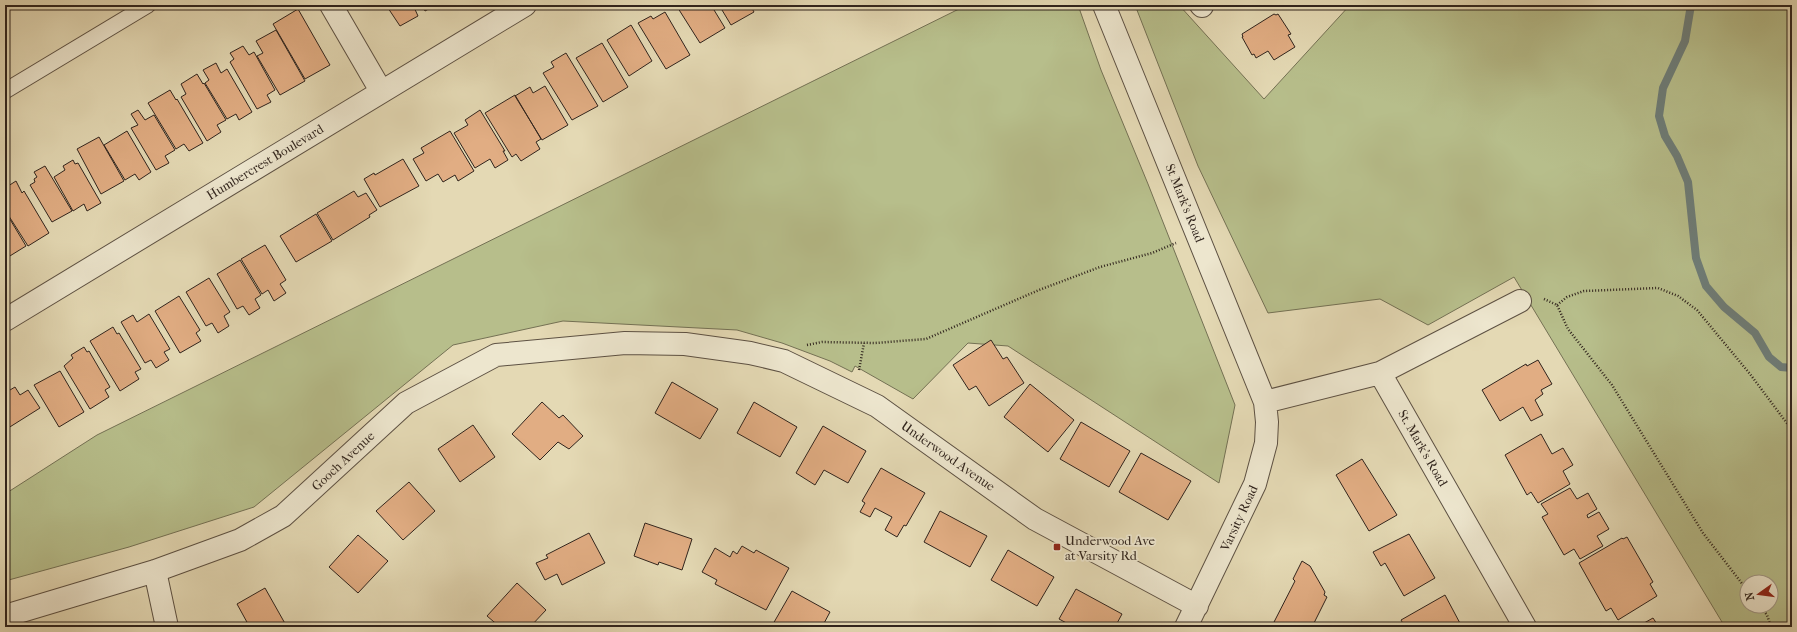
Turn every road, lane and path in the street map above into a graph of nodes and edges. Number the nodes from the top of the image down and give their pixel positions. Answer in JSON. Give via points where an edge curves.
{"nodes":[{"id":1,"x":148,"y":5,"type":"edge"},
{"id":2,"x":331,"y":5,"type":"edge"},
{"id":3,"x":525,"y":5,"type":"edge"},
{"id":4,"x":1104,"y":5,"type":"edge"},
{"id":5,"x":5,"y":91,"type":"edge"},
{"id":6,"x":381,"y":92,"type":"junction"},
{"id":7,"x":1178,"y":243,"type":"dead end"},
{"id":8,"x":1520,"y":301,"type":"joint"},
{"id":9,"x":1557,"y":305,"type":"junction"},
{"id":10,"x":5,"y":320,"type":"edge"},
{"id":11,"x":864,"y":343,"type":"junction"},
{"id":12,"x":685,"y":344,"type":"joint"},
{"id":13,"x":807,"y":345,"type":"dead end"},
{"id":14,"x":859,"y":372,"type":"dead end"},
{"id":15,"x":1380,"y":373,"type":"junction"},
{"id":16,"x":1265,"y":402,"type":"junction"},
{"id":17,"x":1792,"y":430,"type":"edge"},
{"id":18,"x":154,"y":571,"type":"junction"},
{"id":19,"x":1739,"y":580,"type":"edge"},
{"id":20,"x":1197,"y":606,"type":"junction"},
{"id":21,"x":1766,"y":614,"type":"edge"},
{"id":22,"x":5,"y":616,"type":"edge"},
{"id":23,"x":167,"y":627,"type":"edge"},
{"id":24,"x":1186,"y":627,"type":"edge"},
{"id":25,"x":1525,"y":627,"type":"edge"},
{"id":26,"x":1771,"y":627,"type":"edge"}],
"edges":[{"from":1,"to":5,"type":"lane"},
{"from":2,"to":6,"type":"street"},
{"from":3,"to":6,"type":"street","name":"Humbercrest Boulevard"},
{"from":4,"to":16,"type":"street","name":"St Mark's Road"},
{"from":6,"to":10,"type":"street","name":"Humbercrest Boulevard"},
{"from":7,"to":11,"type":"path","via":[[1052,285],[926,339]]},
{"from":8,"to":9,"type":"path","via":[[1541,298]]},
{"from":8,"to":15,"type":"street"},
{"from":9,"to":17,"type":"path","via":[[1567,297],[1590,291],[1658,288],[1678,296],[1698,310]]},
{"from":9,"to":19,"type":"path","via":[[1568,329],[1612,384],[1703,533]]},
{"from":11,"to":13,"type":"path","via":[[822,342]]},
{"from":11,"to":14,"type":"path"},
{"from":12,"to":18,"type":"street","name":"Gooch Avenue","via":[[625,343],[496,355],[406,403],[283,516],[240,540]]},
{"from":12,"to":20,"type":"street","name":"Underwood Avenue","via":[[750,353],[784,361],[877,406],[1035,519]]},
{"from":15,"to":16,"type":"street"},
{"from":15,"to":25,"type":"street","name":"St. Mark's Road"},
{"from":16,"to":20,"type":"street","name":"Varsity Road","via":[[1266,443],[1255,484]]},
{"from":18,"to":22,"type":"street","name":"Gooch Avenue"},
{"from":18,"to":23,"type":"street"},
{"from":20,"to":24,"type":"street","name":"Varsity Road"},
{"from":21,"to":26,"type":"path"}]}
